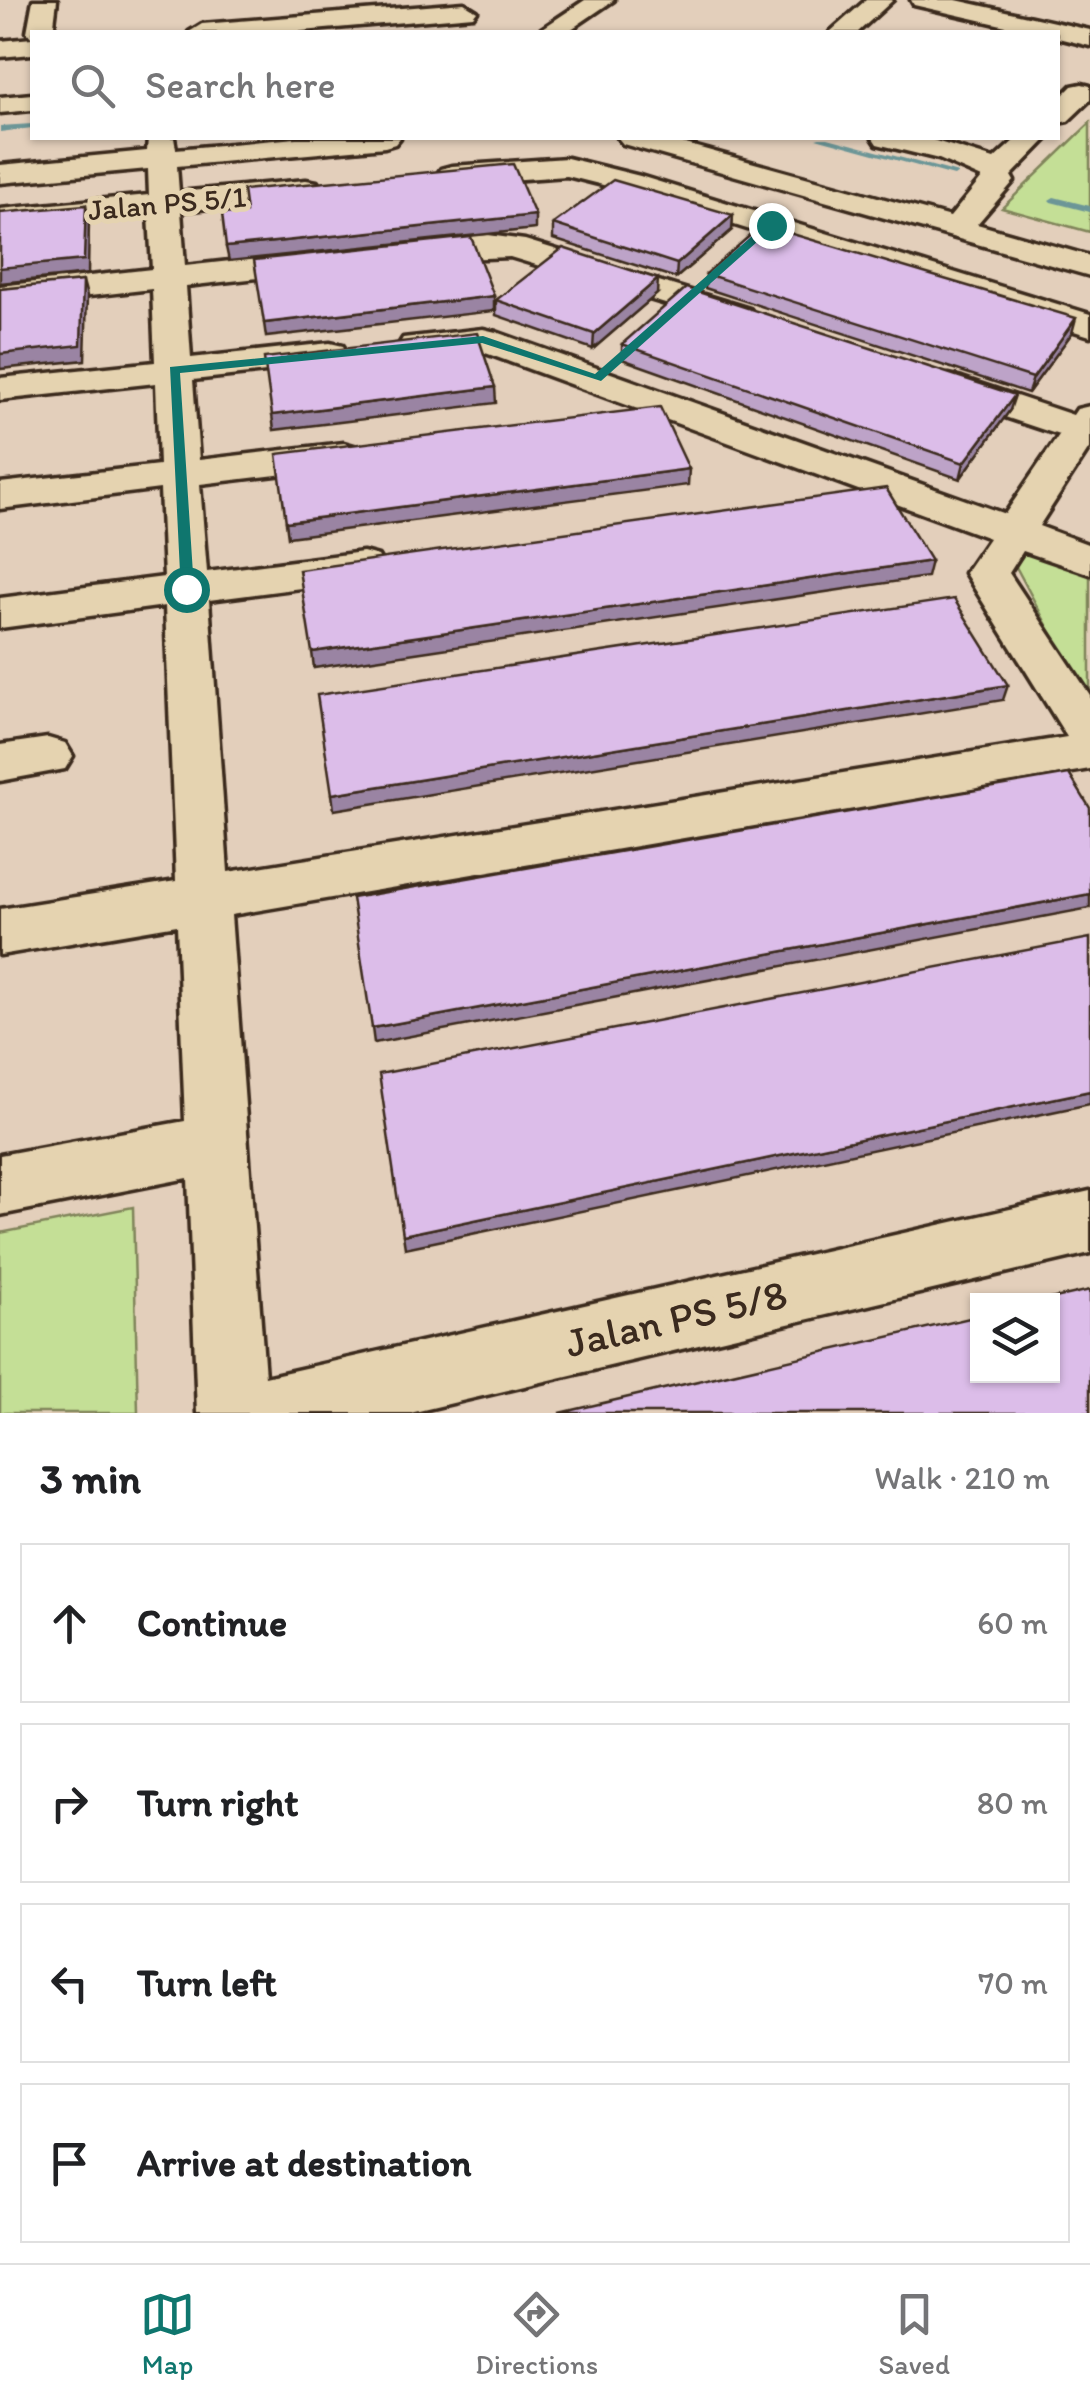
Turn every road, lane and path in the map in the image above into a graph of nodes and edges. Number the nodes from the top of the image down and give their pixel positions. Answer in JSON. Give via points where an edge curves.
{"nodes":[{"id":1,"x":45,"y":0,"type":"edge"},
{"id":2,"x":602,"y":0,"type":"edge"},
{"id":3,"x":881,"y":0,"type":"edge"},
{"id":4,"x":923,"y":0,"type":"edge"},
{"id":5,"x":461,"y":5,"type":"edge"},
{"id":6,"x":40,"y":30,"type":"edge"},
{"id":7,"x":221,"y":30,"type":"edge"},
{"id":8,"x":479,"y":30,"type":"edge"},
{"id":9,"x":553,"y":30,"type":"edge"},
{"id":10,"x":846,"y":30,"type":"edge"},
{"id":11,"x":1055,"y":30,"type":"edge"},
{"id":12,"x":1060,"y":31,"type":"edge"},
{"id":13,"x":1090,"y":38,"type":"edge"},
{"id":14,"x":30,"y":46,"type":"edge"},
{"id":15,"x":0,"y":49,"type":"edge"},
{"id":16,"x":1076,"y":90,"type":"edge"},
{"id":17,"x":30,"y":98,"type":"edge"},
{"id":18,"x":0,"y":105,"type":"edge"},
{"id":19,"x":1060,"y":112,"type":"edge"},
{"id":20,"x":365,"y":140,"type":"edge"},
{"id":21,"x":641,"y":140,"type":"edge"},
{"id":22,"x":726,"y":140,"type":"edge"},
{"id":23,"x":895,"y":140,"type":"edge"},
{"id":24,"x":1032,"y":140,"type":"edge"},
{"id":25,"x":0,"y":154,"type":"edge"},
{"id":26,"x":169,"y":160,"type":"edge"},
{"id":27,"x":996,"y":173,"type":"junction"},
{"id":28,"x":0,"y":174,"type":"edge"},
{"id":29,"x":428,"y":178,"type":"edge"},
{"id":30,"x":334,"y":186,"type":"edge"},
{"id":31,"x":965,"y":218,"type":"junction"},
{"id":32,"x":0,"y":219,"type":"edge"},
{"id":33,"x":771,"y":225,"type":"junction"},
{"id":34,"x":1090,"y":240,"type":"edge"},
{"id":35,"x":742,"y":250,"type":"edge"},
{"id":36,"x":1090,"y":266,"type":"edge"},
{"id":37,"x":713,"y":274,"type":"edge"},
{"id":38,"x":169,"y":277,"type":"junction"},
{"id":39,"x":0,"y":296,"type":"edge"},
{"id":40,"x":684,"y":298,"type":"junction"},
{"id":41,"x":655,"y":325,"type":"edge"},
{"id":42,"x":1090,"y":325,"type":"edge"},
{"id":43,"x":779,"y":330,"type":"edge"},
{"id":44,"x":626,"y":352,"type":"edge"},
{"id":45,"x":174,"y":370,"type":"junction"},
{"id":46,"x":911,"y":374,"type":"edge"},
{"id":47,"x":596,"y":379,"type":"junction"},
{"id":48,"x":0,"y":390,"type":"edge"},
{"id":49,"x":692,"y":416,"type":"junction"},
{"id":50,"x":614,"y":424,"type":"edge"},
{"id":51,"x":1087,"y":427,"type":"edge"},
{"id":52,"x":377,"y":451,"type":"edge"},
{"id":53,"x":180,"y":473,"type":"junction"},
{"id":54,"x":877,"y":483,"type":"junction"},
{"id":55,"x":0,"y":496,"type":"edge"},
{"id":56,"x":828,"y":504,"type":"edge"},
{"id":57,"x":1012,"y":533,"type":"junction"},
{"id":58,"x":1090,"y":560,"type":"edge"},
{"id":59,"x":400,"y":561,"type":"edge"},
{"id":60,"x":186,"y":589,"type":"junction"},
{"id":61,"x":0,"y":613,"type":"edge"},
{"id":62,"x":1090,"y":733,"type":"edge"},
{"id":63,"x":1090,"y":751,"type":"edge"},
{"id":64,"x":48,"y":756,"type":"dead end"},
{"id":65,"x":0,"y":763,"type":"edge"},
{"id":66,"x":204,"y":898,"type":"junction"},
{"id":67,"x":0,"y":932,"type":"edge"},
{"id":68,"x":218,"y":1144,"type":"junction"},
{"id":69,"x":0,"y":1186,"type":"edge"},
{"id":70,"x":1090,"y":1222,"type":"edge"},
{"id":71,"x":232,"y":1413,"type":"edge"},
{"id":72,"x":261,"y":1413,"type":"edge"}],
"edges":[{"from":1,"to":6,"type":"street"},
{"from":2,"to":9,"type":"street"},
{"from":3,"to":10,"type":"street"},
{"from":4,"to":11,"type":"street"},
{"from":5,"to":7,"type":"street"},
{"from":5,"to":8,"type":"street"},
{"from":12,"to":13,"type":"street"},
{"from":14,"to":15,"type":"street"},
{"from":16,"to":19,"type":"street"},
{"from":17,"to":18,"type":"street"},
{"from":20,"to":26,"type":"street"},
{"from":21,"to":31,"type":"street"},
{"from":22,"to":31,"type":"street"},
{"from":23,"to":27,"type":"street","via":[[982,163]]},
{"from":24,"to":27,"type":"street"},
{"from":25,"to":26,"type":"street"},
{"from":26,"to":28,"type":"street"},
{"from":26,"to":30,"type":"street","name":"Jalan PS 5/1"},
{"from":26,"to":32,"type":"street","name":"Jalan PS 5/1"},
{"from":26,"to":38,"type":"street"},
{"from":27,"to":31,"type":"street","via":[[999,181]]},
{"from":29,"to":33,"type":"street","via":[[566,166]]},
{"from":31,"to":34,"type":"street"},
{"from":31,"to":36,"type":"street"},
{"from":33,"to":35,"type":"street"},
{"from":33,"to":42,"type":"street"},
{"from":37,"to":40,"type":"street"},
{"from":38,"to":39,"type":"street"},
{"from":38,"to":40,"type":"street","via":[[458,246],[514,247]]},
{"from":38,"to":45,"type":"street"},
{"from":40,"to":41,"type":"street"},
{"from":40,"to":43,"type":"street"},
{"from":44,"to":47,"type":"street"},
{"from":45,"to":47,"type":"street","via":[[483,340]]},
{"from":45,"to":48,"type":"street"},
{"from":45,"to":53,"type":"street"},
{"from":46,"to":51,"type":"street"},
{"from":47,"to":49,"type":"street"},
{"from":49,"to":50,"type":"street"},
{"from":49,"to":54,"type":"street"},
{"from":51,"to":57,"type":"street"},
{"from":52,"to":53,"type":"street"},
{"from":53,"to":55,"type":"street"},
{"from":53,"to":60,"type":"street"},
{"from":54,"to":56,"type":"street","via":[[847,502]]},
{"from":54,"to":57,"type":"street"},
{"from":57,"to":58,"type":"street"},
{"from":57,"to":62,"type":"street","via":[[986,573]]},
{"from":59,"to":60,"type":"street"},
{"from":60,"to":61,"type":"street"},
{"from":60,"to":66,"type":"street"},
{"from":63,"to":66,"type":"street"},
{"from":64,"to":65,"type":"street"},
{"from":66,"to":67,"type":"street"},
{"from":66,"to":68,"type":"street"},
{"from":68,"to":69,"type":"street"},
{"from":68,"to":71,"type":"street"},
{"from":70,"to":72,"type":"street","name":"Jalan PS 5/8"}]}
